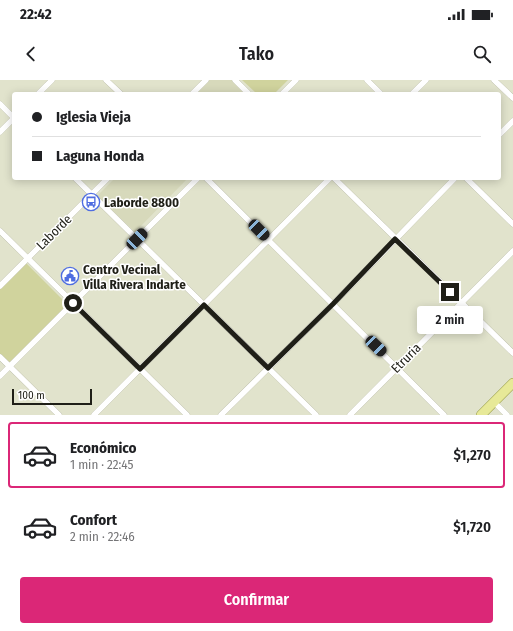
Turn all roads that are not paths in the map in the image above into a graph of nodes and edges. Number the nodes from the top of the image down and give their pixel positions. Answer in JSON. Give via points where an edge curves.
{"nodes":[{"id":1,"x":52,"y":80,"type":"edge"},
{"id":2,"x":106,"y":80,"type":"edge"},
{"id":3,"x":206,"y":80,"type":"edge"},
{"id":4,"x":235,"y":80,"type":"edge"},
{"id":5,"x":296,"y":80,"type":"edge"},
{"id":6,"x":367,"y":80,"type":"edge"},
{"id":7,"x":426,"y":80,"type":"edge"},
{"id":8,"x":494,"y":80,"type":"edge"},
{"id":9,"x":40,"y":92,"type":"edge"},
{"id":10,"x":119,"y":92,"type":"edge"},
{"id":11,"x":194,"y":92,"type":"edge"},
{"id":12,"x":247,"y":92,"type":"edge"},
{"id":13,"x":284,"y":92,"type":"edge"},
{"id":14,"x":379,"y":92,"type":"edge"},
{"id":15,"x":414,"y":92,"type":"edge"},
{"id":16,"x":513,"y":98,"type":"edge"},
{"id":17,"x":0,"y":104,"type":"edge"},
{"id":18,"x":12,"y":116,"type":"edge"},
{"id":19,"x":12,"y":120,"type":"edge"},
{"id":20,"x":513,"y":121,"type":"edge"},
{"id":21,"x":0,"y":132,"type":"edge"},
{"id":22,"x":501,"y":133,"type":"edge"},
{"id":23,"x":77,"y":180,"type":"edge"},
{"id":24,"x":106,"y":180,"type":"edge"},
{"id":25,"x":196,"y":180,"type":"edge"},
{"id":26,"x":208,"y":180,"type":"edge"},
{"id":27,"x":328,"y":180,"type":"edge"},
{"id":28,"x":336,"y":180,"type":"edge"},
{"id":29,"x":453,"y":180,"type":"edge"},
{"id":30,"x":468,"y":180,"type":"edge"},
{"id":31,"x":92,"y":194,"type":"junction"},
{"id":32,"x":513,"y":224,"type":"edge"},
{"id":33,"x":0,"y":231,"type":"edge"},
{"id":34,"x":137,"y":239,"type":"junction"},
{"id":35,"x":395,"y":239,"type":"junction"},
{"id":36,"x":269,"y":240,"type":"junction"},
{"id":37,"x":513,"y":250,"type":"edge"},
{"id":38,"x":28,"y":258,"type":"junction"},
{"id":39,"x":0,"y":286,"type":"edge"},
{"id":40,"x":73,"y":303,"type":"junction"},
{"id":41,"x":461,"y":303,"type":"junction"},
{"id":42,"x":333,"y":304,"type":"junction"},
{"id":43,"x":204,"y":305,"type":"junction"},
{"id":44,"x":513,"y":353,"type":"edge"},
{"id":45,"x":0,"y":357,"type":"edge"},
{"id":46,"x":10,"y":366,"type":"junction"},
{"id":47,"x":397,"y":367,"type":"junction"},
{"id":48,"x":268,"y":368,"type":"junction"},
{"id":49,"x":140,"y":369,"type":"junction"},
{"id":50,"x":0,"y":376,"type":"edge"},
{"id":51,"x":513,"y":383,"type":"edge"},
{"id":52,"x":494,"y":402,"type":"junction"},
{"id":53,"x":59,"y":415,"type":"edge"},
{"id":54,"x":94,"y":415,"type":"edge"},
{"id":55,"x":187,"y":415,"type":"edge"},
{"id":56,"x":221,"y":415,"type":"edge"},
{"id":57,"x":316,"y":415,"type":"edge"},
{"id":58,"x":350,"y":415,"type":"edge"},
{"id":59,"x":444,"y":415,"type":"edge"},
{"id":60,"x":481,"y":415,"type":"edge"},
{"id":61,"x":507,"y":415,"type":"edge"}],
"edges":[{"from":1,"to":9,"type":"street"},
{"from":2,"to":10,"type":"street"},
{"from":3,"to":11,"type":"street"},
{"from":4,"to":12,"type":"street"},
{"from":5,"to":13,"type":"street"},
{"from":6,"to":14,"type":"street"},
{"from":7,"to":15,"type":"street"},
{"from":8,"to":16,"type":"street"},
{"from":17,"to":18,"type":"street"},
{"from":19,"to":21,"type":"street"},
{"from":20,"to":22,"type":"street"},
{"from":23,"to":31,"type":"street"},
{"from":24,"to":31,"type":"street","name":"Laborde"},
{"from":25,"to":34,"type":"street"},
{"from":26,"to":36,"type":"street"},
{"from":27,"to":36,"type":"street"},
{"from":28,"to":35,"type":"street"},
{"from":29,"to":35,"type":"street"},
{"from":30,"to":32,"type":"street"},
{"from":31,"to":34,"type":"street"},
{"from":31,"to":38,"type":"street","name":"Laborde"},
{"from":33,"to":38,"type":"street"},
{"from":34,"to":40,"type":"street"},
{"from":34,"to":43,"type":"street"},
{"from":35,"to":41,"type":"street"},
{"from":35,"to":42,"type":"street"},
{"from":36,"to":42,"type":"street"},
{"from":36,"to":43,"type":"street"},
{"from":37,"to":41,"type":"street","name":"Etruria"},
{"from":38,"to":39,"type":"street","name":"Laborde"},
{"from":38,"to":40,"type":"street"},
{"from":40,"to":46,"type":"street"},
{"from":40,"to":49,"type":"street"},
{"from":41,"to":44,"type":"street"},
{"from":41,"to":47,"type":"street","name":"Etruria"},
{"from":42,"to":47,"type":"street"},
{"from":42,"to":48,"type":"street"},
{"from":43,"to":48,"type":"street"},
{"from":43,"to":49,"type":"street"},
{"from":45,"to":46,"type":"street"},
{"from":46,"to":50,"type":"street"},
{"from":46,"to":53,"type":"street"},
{"from":47,"to":58,"type":"street","name":"Etruria"},
{"from":47,"to":59,"type":"street"},
{"from":48,"to":56,"type":"street"},
{"from":48,"to":57,"type":"street"},
{"from":49,"to":54,"type":"street"},
{"from":49,"to":55,"type":"street"},
{"from":51,"to":52,"type":"main road"},
{"from":52,"to":60,"type":"main road"},
{"from":52,"to":61,"type":"street"}]}
